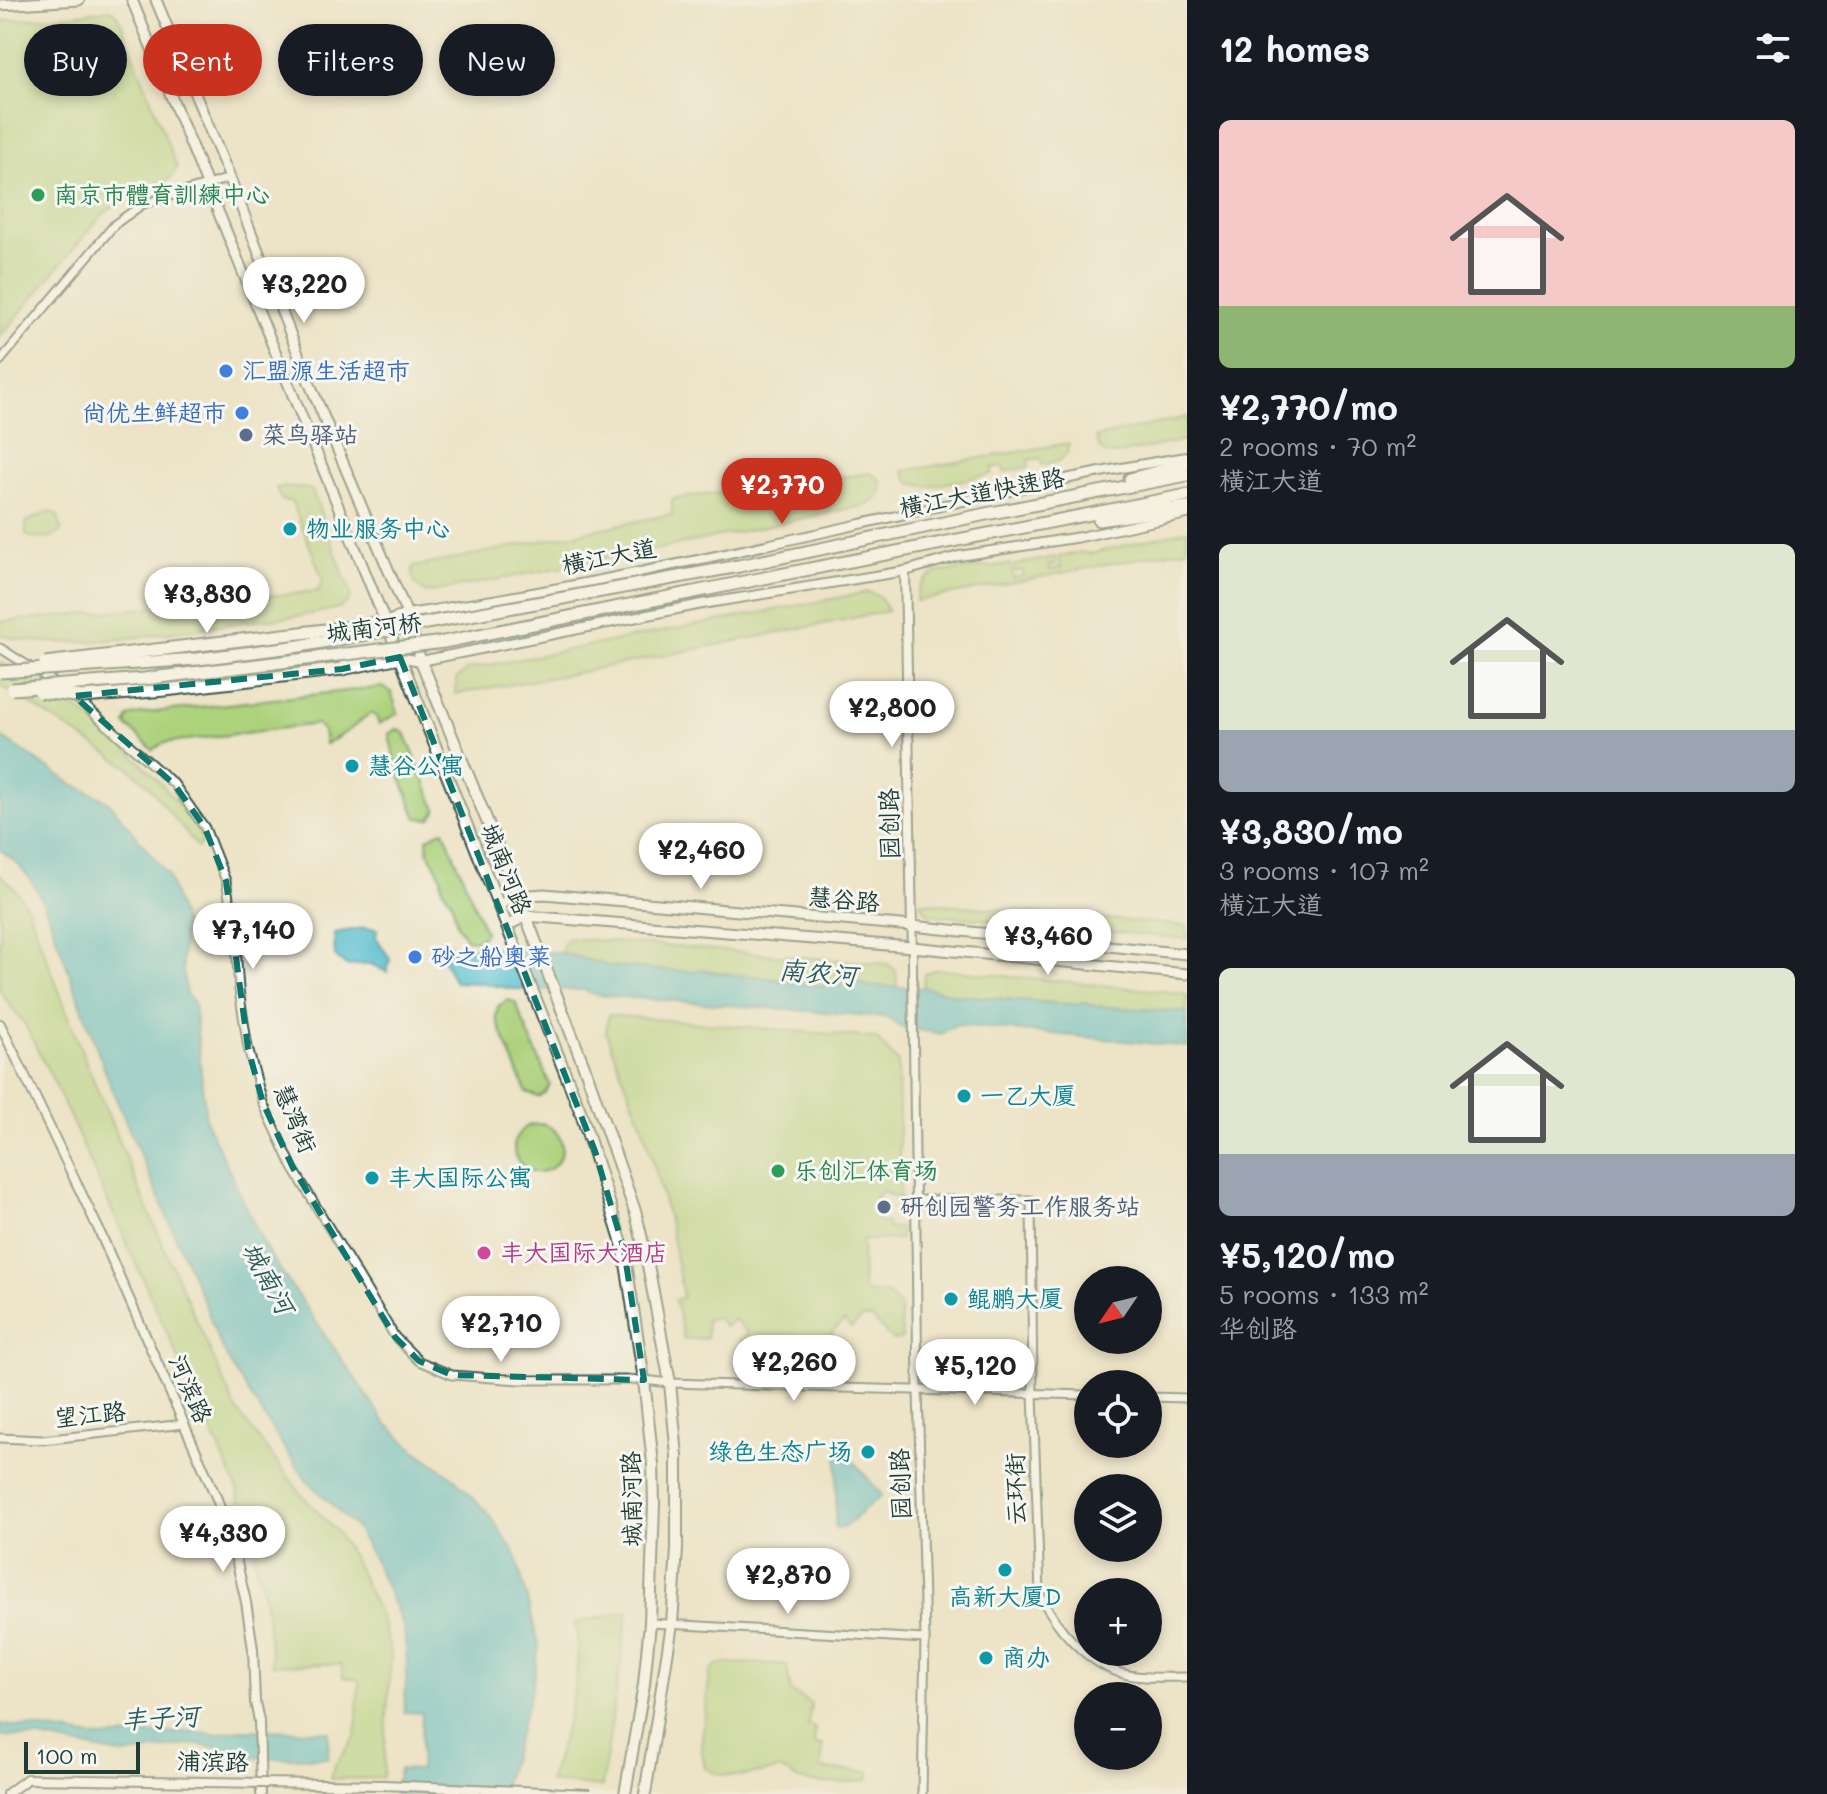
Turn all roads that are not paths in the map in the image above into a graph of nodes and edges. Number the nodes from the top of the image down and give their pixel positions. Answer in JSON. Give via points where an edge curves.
{"nodes":[{"id":1,"x":79,"y":0,"type":"edge"},
{"id":2,"x":132,"y":0,"type":"edge"},
{"id":3,"x":156,"y":0,"type":"edge"},
{"id":4,"x":0,"y":5,"type":"edge"},
{"id":5,"x":230,"y":178,"type":"junction"},
{"id":6,"x":208,"y":185,"type":"junction"},
{"id":7,"x":0,"y":361,"type":"edge"},
{"id":8,"x":1187,"y":457,"type":"edge"},
{"id":9,"x":1187,"y":464,"type":"edge"},
{"id":10,"x":1187,"y":475,"type":"edge"},
{"id":11,"x":1187,"y":495,"type":"edge"},
{"id":12,"x":1187,"y":507,"type":"edge"},
{"id":13,"x":986,"y":514,"type":"junction"},
{"id":14,"x":1187,"y":514,"type":"edge"},
{"id":15,"x":999,"y":533,"type":"junction"},
{"id":16,"x":739,"y":566,"type":"joint"},
{"id":17,"x":905,"y":571,"type":"junction"},
{"id":18,"x":749,"y":581,"type":"joint"},
{"id":19,"x":407,"y":614,"type":"junction"},
{"id":20,"x":385,"y":622,"type":"junction"},
{"id":21,"x":0,"y":648,"type":"edge"},
{"id":22,"x":400,"y":657,"type":"junction"},
{"id":23,"x":421,"y":661,"type":"junction"},
{"id":24,"x":33,"y":668,"type":"junction"},
{"id":25,"x":0,"y":672,"type":"edge"},
{"id":26,"x":6,"y":689,"type":"edge"},
{"id":27,"x":68,"y":691,"type":"junction"},
{"id":28,"x":518,"y":896,"type":"junction"},
{"id":29,"x":498,"y":905,"type":"junction"},
{"id":30,"x":526,"y":916,"type":"junction"},
{"id":31,"x":507,"y":926,"type":"junction"},
{"id":32,"x":912,"y":926,"type":"junction"},
{"id":33,"x":912,"y":947,"type":"junction"},
{"id":34,"x":1187,"y":954,"type":"edge"},
{"id":35,"x":1187,"y":974,"type":"edge"},
{"id":36,"x":0,"y":1024,"type":"edge"},
{"id":37,"x":917,"y":1200,"type":"junction"},
{"id":38,"x":644,"y":1380,"type":"junction"},
{"id":39,"x":670,"y":1383,"type":"junction"},
{"id":40,"x":918,"y":1390,"type":"junction"},
{"id":41,"x":1033,"y":1393,"type":"junction"},
{"id":42,"x":1074,"y":1394,"type":"edge"},
{"id":43,"x":1162,"y":1397,"type":"edge"},
{"id":44,"x":1187,"y":1398,"type":"edge"},
{"id":45,"x":184,"y":1424,"type":"junction"},
{"id":46,"x":0,"y":1438,"type":"edge"},
{"id":47,"x":650,"y":1623,"type":"junction"},
{"id":48,"x":672,"y":1624,"type":"junction"},
{"id":49,"x":925,"y":1639,"type":"junction"},
{"id":50,"x":1187,"y":1677,"type":"edge"},
{"id":51,"x":7,"y":1794,"type":"edge"},
{"id":52,"x":261,"y":1794,"type":"edge"},
{"id":53,"x":590,"y":1794,"type":"edge"},
{"id":54,"x":625,"y":1794,"type":"edge"},
{"id":55,"x":645,"y":1794,"type":"edge"},
{"id":56,"x":922,"y":1794,"type":"edge"}],
"edges":[{"from":1,"to":4,"type":"main road"},
{"from":2,"to":6,"type":"main road","name":"城南河路"},
{"from":3,"to":5,"type":"main road","name":"城南河路"},
{"from":5,"to":6,"type":"street"},
{"from":5,"to":19,"type":"main road","name":"城南河路"},
{"from":6,"to":7,"type":"street","via":[[143,204],[115,224]]},
{"from":6,"to":20,"type":"main road","name":"城南河路"},
{"from":8,"to":19,"type":"street","name":"横江大道","via":[[980,495],[694,562]]},
{"from":9,"to":13,"type":"highway"},
{"from":10,"to":13,"type":"highway","name":"横江大道快速路"},
{"from":11,"to":15,"type":"highway","name":"横江大道快速路"},
{"from":12,"to":15,"type":"highway"},
{"from":13,"to":16,"type":"highway","name":"横江大道快速路"},
{"from":14,"to":17,"type":"street","via":[[959,556]]},
{"from":15,"to":18,"type":"highway","name":"横江大道快速路"},
{"from":16,"to":25,"type":"highway","name":"城南河桥","bridge":true,"via":[[300,646],[198,659]]},
{"from":17,"to":23,"type":"street","via":[[702,604]]},
{"from":17,"to":32,"type":"street","name":"园创路"},
{"from":18,"to":26,"type":"highway","name":"城南河桥","bridge":true,"via":[[444,642],[144,679]]},
{"from":19,"to":20,"type":"street","name":"横江大道"},
{"from":19,"to":23,"type":"main road","name":"城南河路"},
{"from":20,"to":22,"type":"main road","name":"城南河路"},
{"from":20,"to":24,"type":"street","name":"横江大道","via":[[239,647]]},
{"from":20,"to":25,"type":"highway","bridge":true,"via":[[72,658]]},
{"from":21,"to":24,"type":"street","name":"慧湾街"},
{"from":22,"to":23,"type":"street"},
{"from":22,"to":26,"type":"highway","bridge":true,"via":[[342,669],[83,697]]},
{"from":22,"to":27,"type":"street"},
{"from":22,"to":29,"type":"main road","name":"城南河路"},
{"from":23,"to":28,"type":"main road","name":"城南河路"},
{"from":24,"to":27,"type":"street","name":"慧湾街"},
{"from":27,"to":38,"type":"street","name":"慧湾街","via":[[174,784],[205,828],[226,881],[248,1048],[263,1103],[293,1168],[395,1337],[419,1361],[452,1375]]},
{"from":28,"to":29,"type":"main road","name":"慧谷路"},
{"from":28,"to":30,"type":"main road","name":"城南河路"},
{"from":28,"to":32,"type":"main road","name":"慧谷路"},
{"from":29,"to":31,"type":"main road","name":"城南河路"},
{"from":30,"to":31,"type":"main road"},
{"from":30,"to":33,"type":"main road","name":"慧谷路"},
{"from":30,"to":39,"type":"main road","name":"城南河路","via":[[636,1214]]},
{"from":31,"to":38,"type":"main road","name":"城南河路","via":[[581,1113],[613,1211]]},
{"from":32,"to":33,"type":"street","name":"园创路"},
{"from":32,"to":34,"type":"main road","name":"慧谷路"},
{"from":33,"to":35,"type":"main road","name":"慧谷路"},
{"from":33,"to":37,"type":"street","name":"园创路"},
{"from":36,"to":45,"type":"street","name":"河滨路"},
{"from":37,"to":40,"type":"street","name":"园创路"},
{"from":37,"to":41,"type":"street","name":"云环街","via":[[1031,1200]]},
{"from":38,"to":39,"type":"street","name":"慧湾街"},
{"from":38,"to":47,"type":"main road","name":"城南河路","via":[[654,1504]]},
{"from":39,"to":40,"type":"street","name":"慧湾街"},
{"from":39,"to":48,"type":"main road","name":"城南河路","via":[[677,1456]]},
{"from":40,"to":41,"type":"street","name":"慧湾街"},
{"from":40,"to":49,"type":"street","name":"园创路"},
{"from":41,"to":42,"type":"street","name":"慧湾街"},
{"from":41,"to":50,"type":"street","name":"云环街","via":[[1038,1581],[1046,1607],[1084,1651],[1114,1671]]},
{"from":43,"to":44,"type":"street"},
{"from":45,"to":46,"type":"street","name":"望江路","via":[[42,1440]]},
{"from":45,"to":52,"type":"street","name":"河滨路","via":[[217,1499],[246,1602]]},
{"from":47,"to":48,"type":"street"},
{"from":47,"to":54,"type":"main road","name":"城南河路"},
{"from":48,"to":49,"type":"street"},
{"from":48,"to":55,"type":"main road","name":"城南河路"},
{"from":49,"to":56,"type":"street","name":"园创路"},
{"from":51,"to":53,"type":"street","name":"浦滨路","bridge":true,"via":[[27,1779]]}]}
